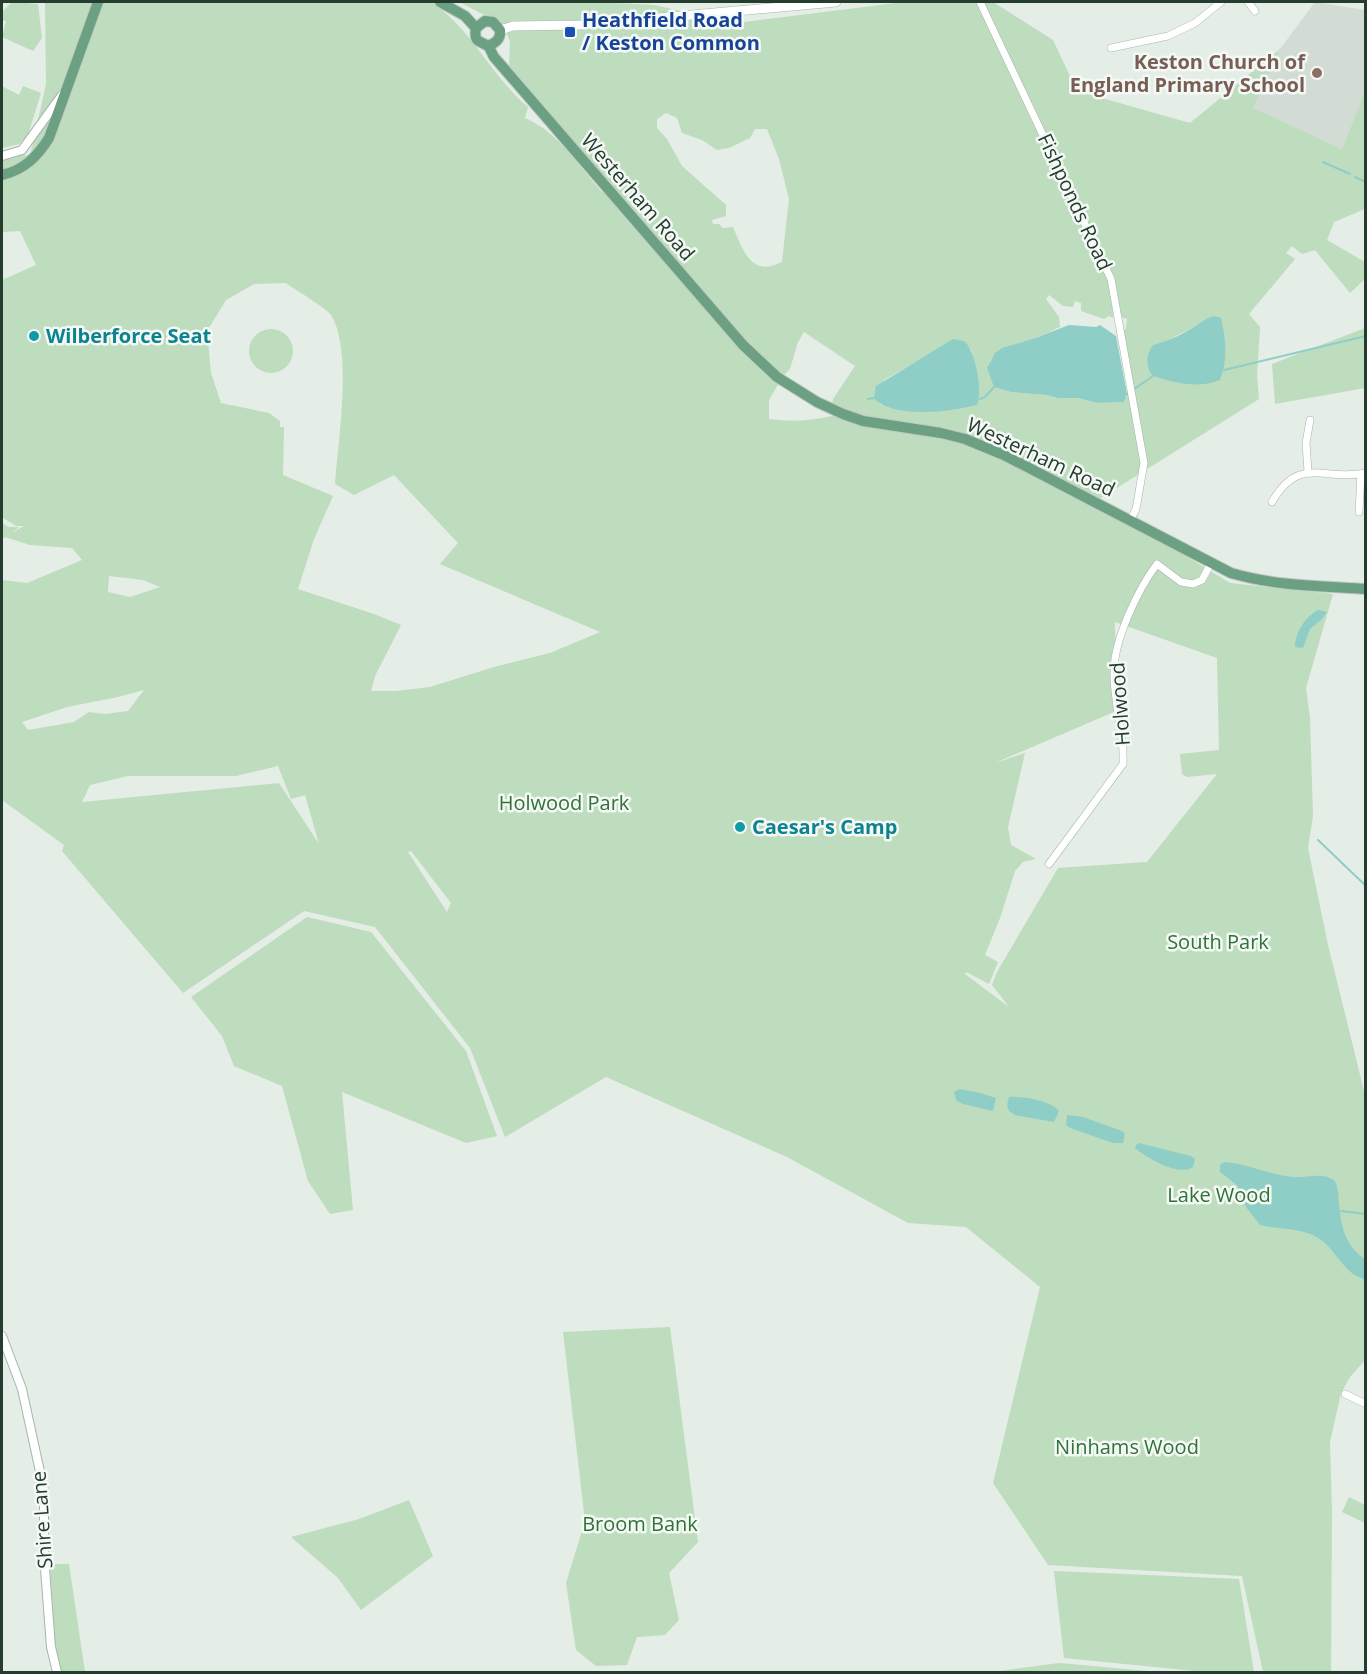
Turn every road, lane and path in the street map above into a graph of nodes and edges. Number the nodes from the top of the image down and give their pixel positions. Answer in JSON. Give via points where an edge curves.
{"nodes":[{"id":1,"x":98,"y":2,"type":"edge"},
{"id":2,"x":440,"y":2,"type":"edge"},
{"id":3,"x":836,"y":2,"type":"edge"},
{"id":4,"x":980,"y":2,"type":"edge"},
{"id":5,"x":1221,"y":2,"type":"edge"},
{"id":6,"x":1248,"y":2,"type":"edge"},
{"id":7,"x":1255,"y":11,"type":"dead end"},
{"id":8,"x":476,"y":28,"type":"junction"},
{"id":9,"x":500,"y":30,"type":"junction"},
{"id":10,"x":488,"y":46,"type":"junction"},
{"id":11,"x":1111,"y":48,"type":"dead end"},
{"id":12,"x":70,"y":83,"type":"junction"},
{"id":13,"x":2,"y":156,"type":"edge"},
{"id":14,"x":2,"y":175,"type":"edge"},
{"id":15,"x":1310,"y":420,"type":"dead end"},
{"id":16,"x":1308,"y":472,"type":"junction"},
{"id":17,"x":1363,"y":474,"type":"edge"},
{"id":18,"x":1272,"y":502,"type":"dead end"},
{"id":19,"x":1359,"y":512,"type":"dead end"},
{"id":20,"x":1131,"y":519,"type":"junction"},
{"id":21,"x":1211,"y":563,"type":"junction"},
{"id":22,"x":1365,"y":588,"type":"edge"},
{"id":23,"x":1049,"y":864,"type":"dead end"},
{"id":24,"x":2,"y":1336,"type":"edge"},
{"id":25,"x":1345,"y":1394,"type":"dead end"},
{"id":26,"x":1365,"y":1404,"type":"edge"},
{"id":27,"x":57,"y":1672,"type":"edge"}],
"edges":[{"from":1,"to":12,"type":"main road"},
{"from":2,"to":8,"type":"main road","name":"Westerham Road","via":[[465,16]]},
{"from":3,"to":9,"type":"main road"},
{"from":4,"to":20,"type":"street","name":"Fishponds Road","via":[[1111,279],[1144,463]]},
{"from":5,"to":11,"type":"street","via":[[1194,23],[1168,36]]},
{"from":6,"to":7,"type":"street"},
{"from":8,"to":9,"type":"main road","via":[[489,21]]},
{"from":8,"to":10,"type":"main road","name":"Westerham Road","via":[[475,37]]},
{"from":9,"to":10,"type":"main road","via":[[499,39]]},
{"from":10,"to":20,"type":"main road","name":"Westerham Road","via":[[743,345],[777,377],[817,402],[863,421],[965,439]]},
{"from":12,"to":13,"type":"street","via":[[22,150]]},
{"from":12,"to":14,"type":"main road","via":[[40,152],[27,165]]},
{"from":15,"to":16,"type":"street","via":[[1306,443]]},
{"from":16,"to":17,"type":"street"},
{"from":16,"to":18,"type":"street","via":[[1287,481]]},
{"from":17,"to":19,"type":"street"},
{"from":20,"to":21,"type":"main road","name":"Westerham Road"},
{"from":21,"to":22,"type":"main road","name":"Westerham Road","via":[[1232,573],[1271,582]]},
{"from":21,"to":23,"type":"street","name":"Holwood","via":[[1202,580],[1193,584],[1181,582],[1157,564],[1148,575],[1116,649],[1113,672],[1123,764]]},
{"from":24,"to":27,"type":"street","name":"Shire Lane","via":[[22,1389],[44,1490],[44,1556],[51,1647]]},
{"from":25,"to":26,"type":"street"}]}
